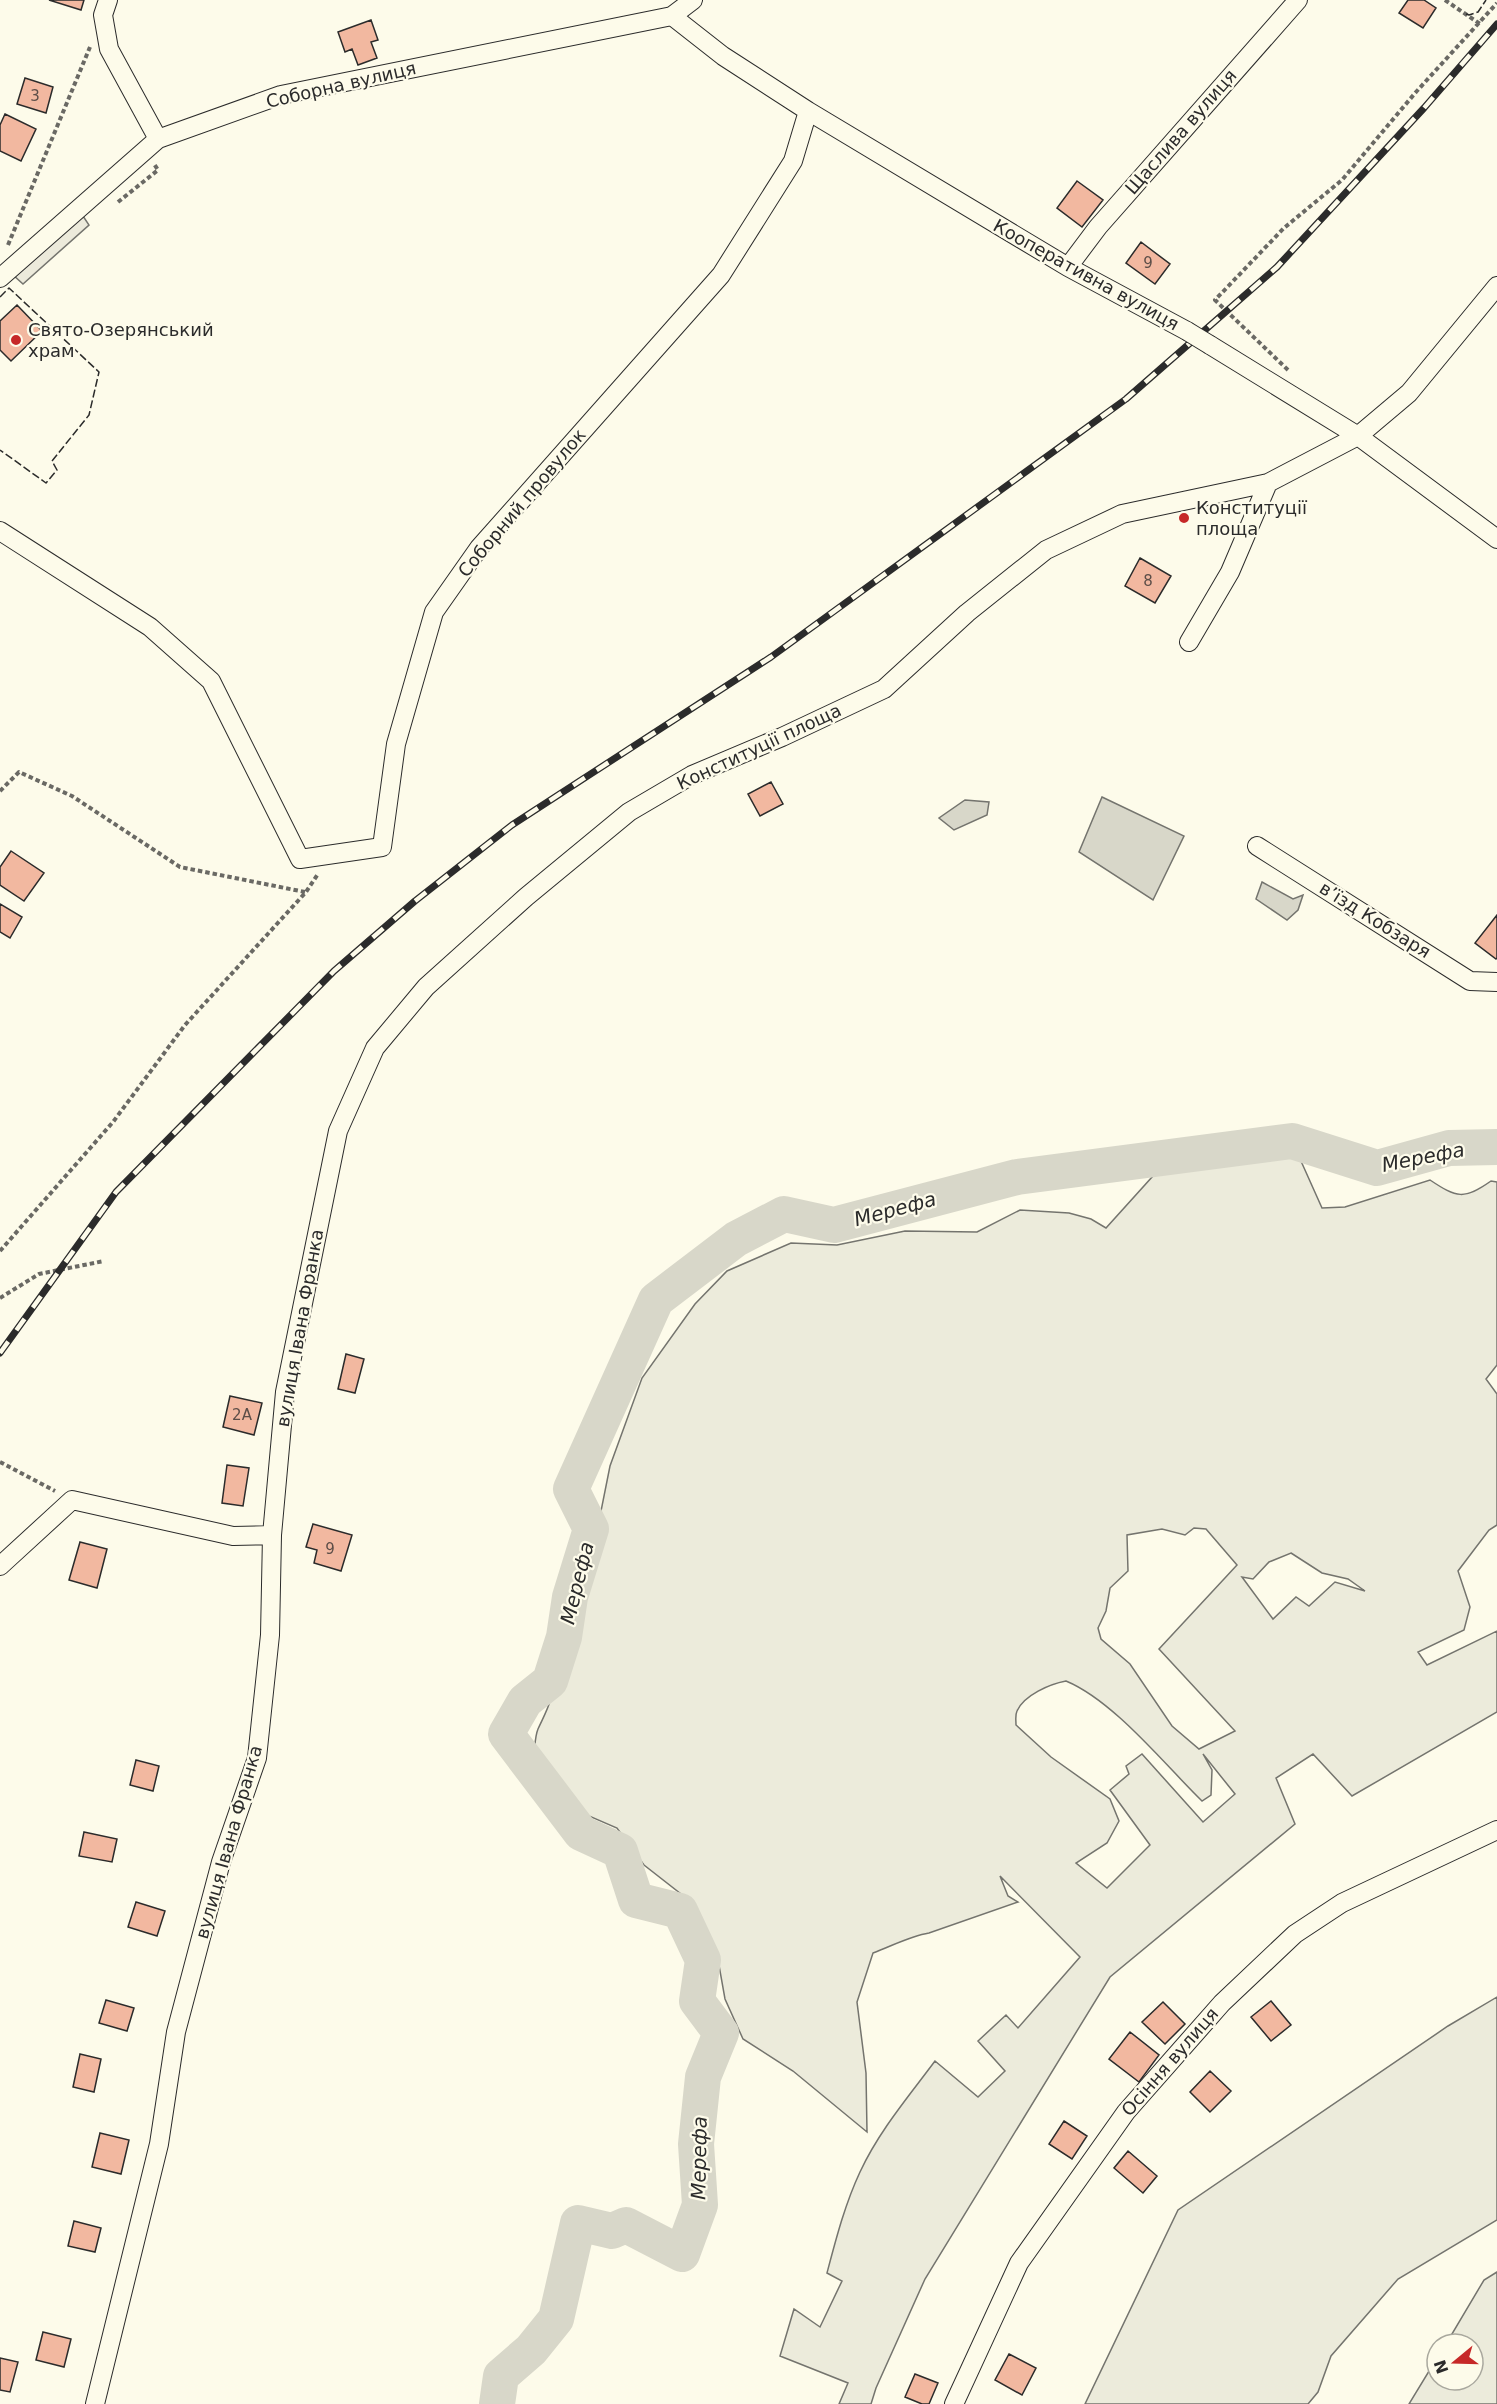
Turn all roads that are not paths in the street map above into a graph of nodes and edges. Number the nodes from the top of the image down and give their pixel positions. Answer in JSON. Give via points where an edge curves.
{"nodes":[{"id":1,"x":693,"y":0,"type":"edge"},
{"id":2,"x":1298,"y":0,"type":"edge"},
{"id":3,"x":106,"y":8,"type":"edge"},
{"id":4,"x":670,"y":8,"type":"edge"},
{"id":5,"x":808,"y":111,"type":"junction"},
{"id":6,"x":158,"y":139,"type":"junction"},
{"id":7,"x":1068,"y":267,"type":"junction"},
{"id":8,"x":0,"y":278,"type":"edge"},
{"id":9,"x":1497,"y":286,"type":"edge"},
{"id":10,"x":1358,"y":436,"type":"junction"},
{"id":11,"x":1268,"y":483,"type":"junction"},
{"id":12,"x":0,"y":531,"type":"edge"},
{"id":13,"x":1497,"y":539,"type":"edge"},
{"id":14,"x":1189,"y":642,"type":"dead end"},
{"id":15,"x":1257,"y":846,"type":"dead end"},
{"id":16,"x":1497,"y":981,"type":"edge"},
{"id":17,"x":338,"y":1131,"type":"joint"},
{"id":18,"x":272,"y":1535,"type":"junction"},
{"id":19,"x":0,"y":1566,"type":"edge"},
{"id":20,"x":1497,"y":1830,"type":"edge"},
{"id":21,"x":95,"y":2404,"type":"edge"},
{"id":22,"x":954,"y":2404,"type":"edge"}],
"edges":[{"from":1,"to":4,"type":"street","name":"Соборна вулиця"},
{"from":2,"to":7,"type":"street","name":"Щаслива вулиця","via":[[1098,227]]},
{"from":3,"to":6,"type":"street","via":[[110,49]]},
{"from":4,"to":5,"type":"street","name":"Кооперативна вулиця","via":[[723,56]]},
{"from":4,"to":6,"type":"street","name":"Соборна вулиця","via":[[281,95]]},
{"from":5,"to":7,"type":"street","name":"Кооперативна вулиця"},
{"from":5,"to":12,"type":"street","name":"Соборний провулок","via":[[793,161],[721,275],[479,548],[434,612],[396,744],[382,847],[300,859],[211,681],[150,627]]},
{"from":6,"to":8,"type":"street","name":"Соборна вулиця"},
{"from":7,"to":10,"type":"street","name":"Кооперативна вулиця","bridge":true,"via":[[1187,331]]},
{"from":9,"to":10,"type":"street","name":"Конституції площа","via":[[1409,393]]},
{"from":10,"to":11,"type":"street","name":"Конституції площа"},
{"from":10,"to":13,"type":"street","name":"Кооперативна вулиця"},
{"from":11,"to":14,"type":"street","via":[[1230,572]]},
{"from":11,"to":17,"type":"street","name":"Конституції площа","via":[[1122,514],[1046,550],[967,613],[884,689],[692,775],[629,812],[426,987],[375,1048]]},
{"from":15,"to":16,"type":"street","name":"в’їзд Кобзаря","via":[[1470,981]]},
{"from":17,"to":18,"type":"street","name":"вулиця Івана Франка","via":[[285,1392]]},
{"from":18,"to":19,"type":"street","via":[[233,1536],[72,1500]]},
{"from":18,"to":21,"type":"street","name":"вулиця Івана Франка","via":[[270,1635],[257,1758],[221,1862],[176,2032],[159,2144]]},
{"from":20,"to":22,"type":"street","name":"Осіння вулиця","via":[[1342,1903],[1295,1934],[1222,2002],[1126,2112],[1019,2263]]}]}
